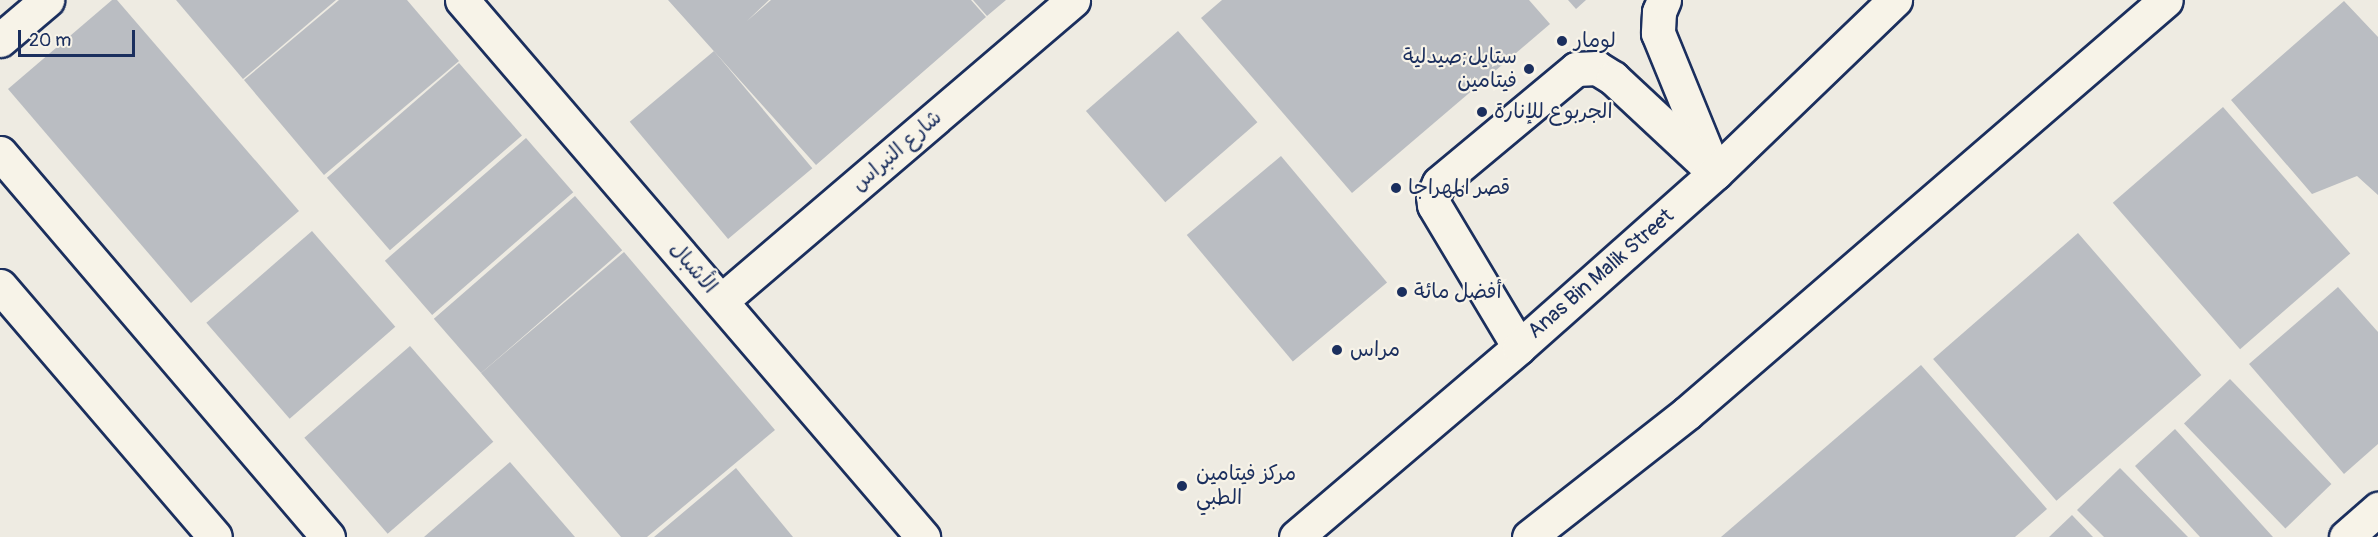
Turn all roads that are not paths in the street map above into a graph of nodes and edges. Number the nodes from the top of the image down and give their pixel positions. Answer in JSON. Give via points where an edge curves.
{"nodes":[{"id":1,"x":46,"y":0,"type":"edge"},
{"id":2,"x":1073,"y":0,"type":"edge"},
{"id":3,"x":1664,"y":0,"type":"edge"},
{"id":4,"x":1895,"y":0,"type":"edge"},
{"id":5,"x":2153,"y":0,"type":"edge"},
{"id":6,"x":2166,"y":0,"type":"edge"},
{"id":7,"x":471,"y":3,"type":"edge"},
{"id":8,"x":0,"y":40,"type":"edge"},
{"id":9,"x":2113,"y":44,"type":"junction"},
{"id":10,"x":0,"y":153,"type":"edge"},
{"id":11,"x":1716,"y":173,"type":"junction"},
{"id":12,"x":0,"y":286,"type":"edge"},
{"id":13,"x":721,"y":301,"type":"junction"},
{"id":14,"x":1519,"y":346,"type":"junction"},
{"id":15,"x":2378,"y":509,"type":"edge"},
{"id":16,"x":216,"y":537,"type":"edge"},
{"id":17,"x":328,"y":537,"type":"edge"},
{"id":18,"x":923,"y":537,"type":"edge"},
{"id":19,"x":1296,"y":537,"type":"edge"},
{"id":20,"x":1530,"y":537,"type":"edge"},
{"id":21,"x":2346,"y":537,"type":"edge"}],
"edges":[{"from":1,"to":8,"type":"street"},
{"from":2,"to":13,"type":"street","name":"شارع النبراس"},
{"from":3,"to":11,"type":"street","via":[[1658,33]]},
{"from":4,"to":11,"type":"street","name":"Anas Bin Malik Street"},
{"from":5,"to":9,"type":"street"},
{"from":6,"to":9,"type":"street"},
{"from":7,"to":13,"type":"street","name":"الأشبال"},
{"from":9,"to":20,"type":"street","via":[[1687,413]]},
{"from":10,"to":17,"type":"street"},
{"from":11,"to":14,"type":"street","name":"Anas Bin Malik Street"},
{"from":11,"to":14,"type":"street","via":[[1613,78],[1597,68],[1576,69],[1439,183],[1432,196],[1434,205]]},
{"from":12,"to":16,"type":"street"},
{"from":13,"to":18,"type":"street","name":"الأشبال"},
{"from":14,"to":19,"type":"street","name":"Anas Bin Malik Street"},
{"from":15,"to":21,"type":"street"}]}
